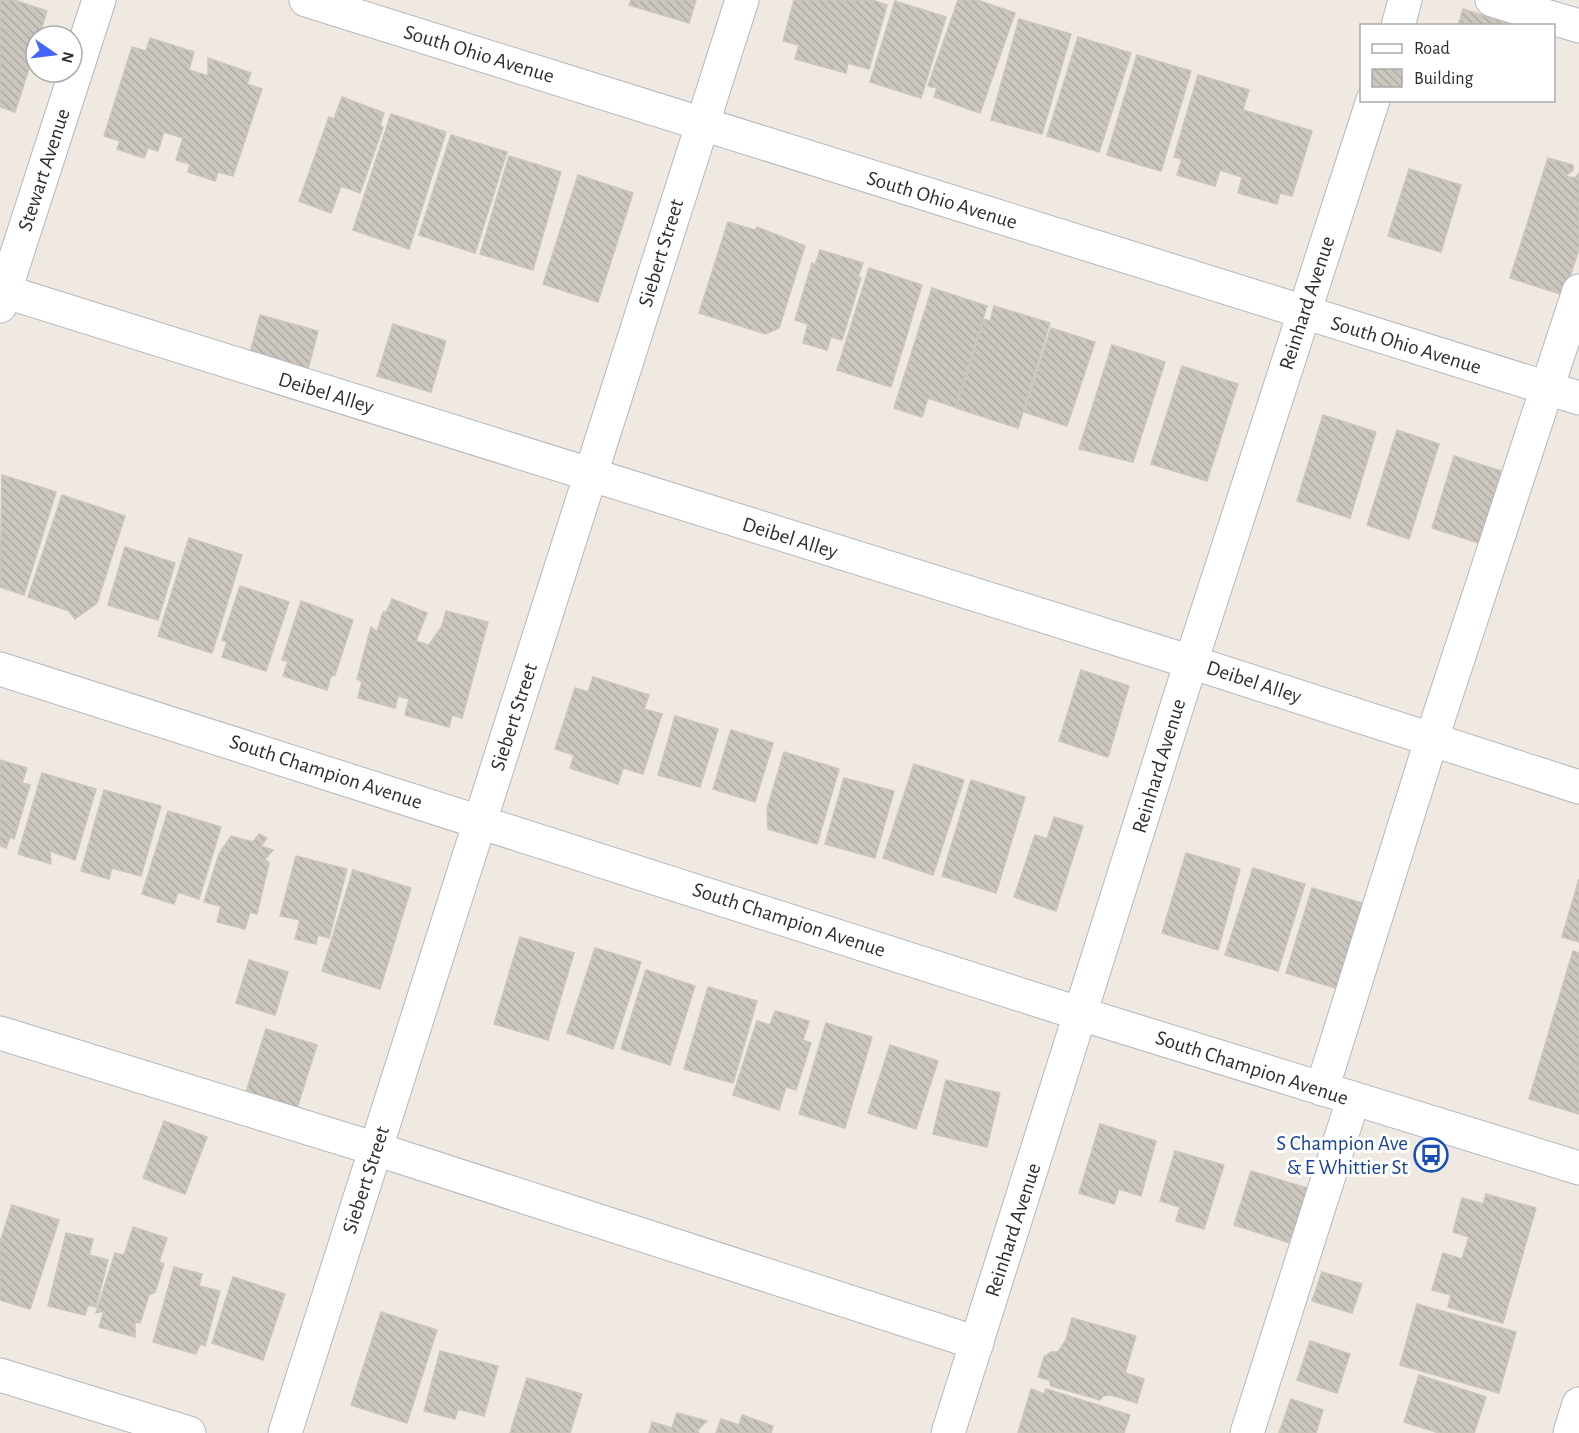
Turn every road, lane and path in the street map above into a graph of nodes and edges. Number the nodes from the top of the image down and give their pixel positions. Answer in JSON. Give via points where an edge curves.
{"nodes":[{"id":1,"x":99,"y":0,"type":"edge"},
{"id":2,"x":306,"y":0,"type":"edge"},
{"id":3,"x":742,"y":0,"type":"edge"},
{"id":4,"x":1405,"y":0,"type":"edge"},
{"id":5,"x":1492,"y":0,"type":"edge"},
{"id":6,"x":1399,"y":24,"type":"edge"},
{"id":7,"x":1579,"y":26,"type":"edge"},
{"id":8,"x":1372,"y":102,"type":"edge"},
{"id":9,"x":702,"y":124,"type":"junction"},
{"id":10,"x":1579,"y":291,"type":"edge"},
{"id":11,"x":2,"y":296,"type":"edge"},
{"id":12,"x":1304,"y":314,"type":"junction"},
{"id":13,"x":1546,"y":388,"type":"junction"},
{"id":14,"x":1579,"y":398,"type":"edge"},
{"id":15,"x":591,"y":476,"type":"junction"},
{"id":16,"x":1191,"y":662,"type":"junction"},
{"id":17,"x":0,"y":669,"type":"edge"},
{"id":18,"x":1431,"y":741,"type":"junction"},
{"id":19,"x":1579,"y":787,"type":"edge"},
{"id":20,"x":481,"y":822,"type":"junction"},
{"id":21,"x":1081,"y":1014,"type":"junction"},
{"id":22,"x":0,"y":1033,"type":"edge"},
{"id":23,"x":1322,"y":1089,"type":"junction"},
{"id":24,"x":1353,"y":1100,"type":"junction"},
{"id":25,"x":376,"y":1149,"type":"junction"},
{"id":26,"x":1579,"y":1168,"type":"edge"},
{"id":27,"x":977,"y":1343,"type":"junction"},
{"id":28,"x":0,"y":1375,"type":"edge"},
{"id":29,"x":1579,"y":1404,"type":"edge"},
{"id":30,"x":189,"y":1433,"type":"edge"},
{"id":31,"x":285,"y":1433,"type":"edge"},
{"id":32,"x":948,"y":1433,"type":"edge"},
{"id":33,"x":1247,"y":1433,"type":"edge"},
{"id":34,"x":1570,"y":1433,"type":"edge"}],
"edges":[{"from":1,"to":11,"type":"street","name":"Stewart Avenue"},
{"from":2,"to":9,"type":"street","name":"South Ohio Avenue"},
{"from":3,"to":9,"type":"street","name":"Siebert Street"},
{"from":4,"to":6,"type":"street"},
{"from":5,"to":7,"type":"street"},
{"from":8,"to":12,"type":"street","name":"Reinhard Avenue"},
{"from":9,"to":12,"type":"street","name":"South Ohio Avenue"},
{"from":9,"to":15,"type":"street","name":"Siebert Street"},
{"from":10,"to":13,"type":"street"},
{"from":11,"to":15,"type":"street","name":"Deibel Alley"},
{"from":12,"to":13,"type":"street","name":"South Ohio Avenue"},
{"from":12,"to":16,"type":"street","name":"Reinhard Avenue"},
{"from":13,"to":14,"type":"street","name":"South Ohio Avenue"},
{"from":13,"to":18,"type":"street"},
{"from":15,"to":16,"type":"street","name":"Deibel Alley"},
{"from":15,"to":20,"type":"street","name":"Siebert Street"},
{"from":16,"to":18,"type":"street","name":"Deibel Alley"},
{"from":16,"to":21,"type":"street","name":"Reinhard Avenue"},
{"from":17,"to":20,"type":"street","name":"South Champion Avenue"},
{"from":18,"to":19,"type":"street","name":"Deibel Alley"},
{"from":18,"to":23,"type":"street"},
{"from":20,"to":21,"type":"street","name":"South Champion Avenue"},
{"from":20,"to":25,"type":"street","name":"Siebert Street"},
{"from":21,"to":23,"type":"street","name":"South Champion Avenue"},
{"from":21,"to":27,"type":"street","name":"Reinhard Avenue"},
{"from":22,"to":25,"type":"street"},
{"from":23,"to":24,"type":"street","name":"South Champion Avenue"},
{"from":24,"to":26,"type":"street","name":"South Champion Avenue"},
{"from":24,"to":33,"type":"street"},
{"from":25,"to":27,"type":"street"},
{"from":25,"to":31,"type":"street","name":"Siebert Street"},
{"from":27,"to":32,"type":"street","name":"Reinhard Avenue"},
{"from":28,"to":30,"type":"street"},
{"from":29,"to":34,"type":"street"}]}
